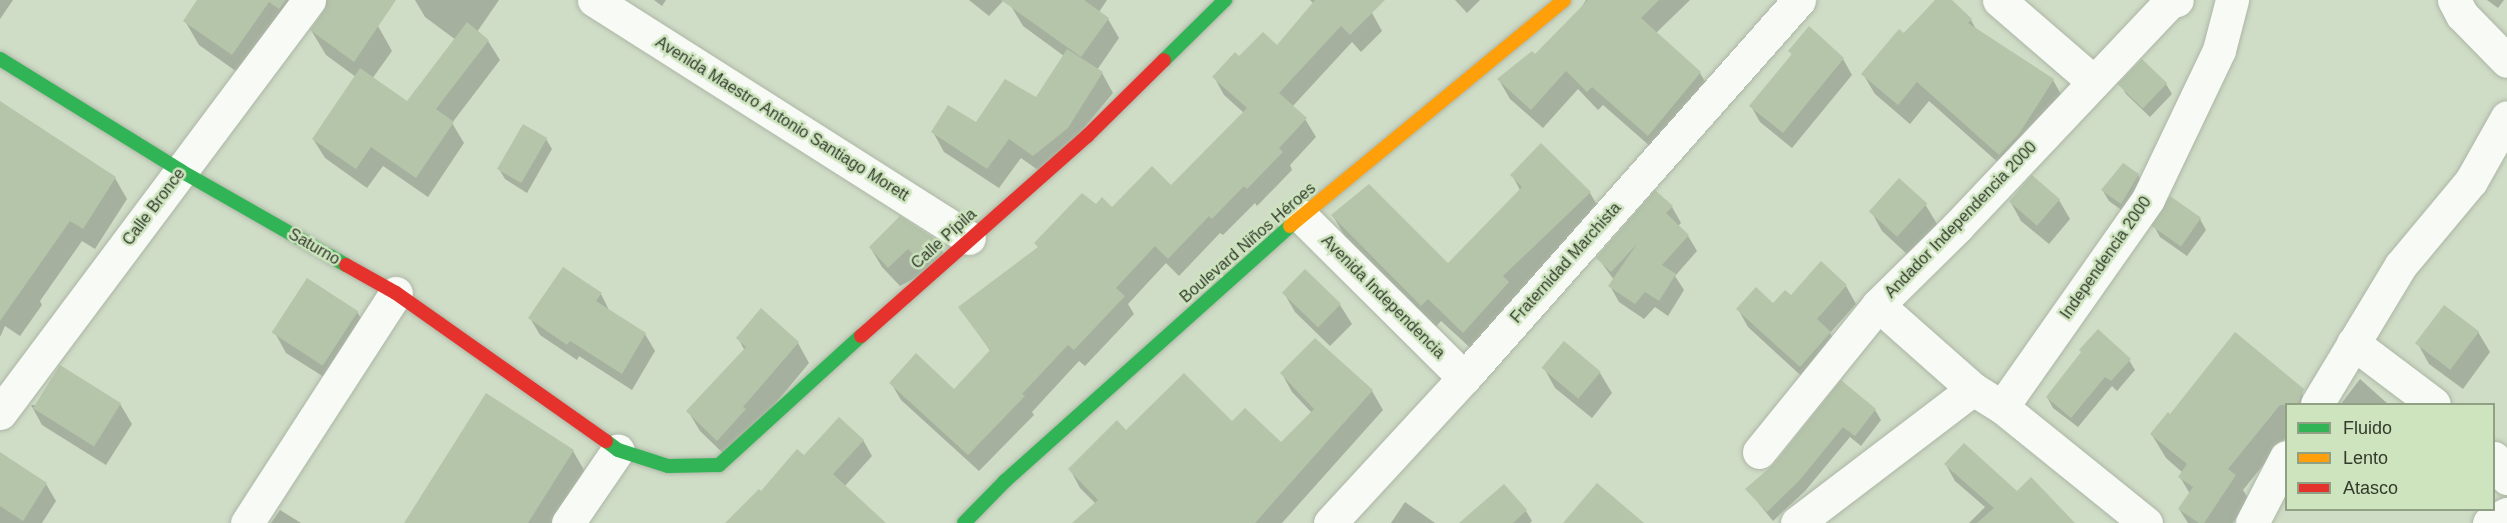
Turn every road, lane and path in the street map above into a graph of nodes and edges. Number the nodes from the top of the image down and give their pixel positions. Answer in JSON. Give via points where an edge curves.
{"nodes":[{"id":1,"x":309,"y":0,"type":"edge"},
{"id":2,"x":594,"y":0,"type":"edge"},
{"id":3,"x":1225,"y":0,"type":"edge"},
{"id":4,"x":1564,"y":0,"type":"edge"},
{"id":5,"x":1799,"y":0,"type":"edge"},
{"id":6,"x":1999,"y":0,"type":"edge"},
{"id":7,"x":2176,"y":0,"type":"edge"},
{"id":8,"x":2232,"y":0,"type":"edge"},
{"id":9,"x":2454,"y":0,"type":"edge"},
{"id":10,"x":0,"y":59,"type":"edge"},
{"id":11,"x":2507,"y":61,"type":"edge"},
{"id":12,"x":2094,"y":82,"type":"junction"},
{"id":13,"x":2507,"y":117,"type":"edge"},
{"id":14,"x":181,"y":171,"type":"junction"},
{"id":15,"x":1301,"y":216,"type":"junction"},
{"id":16,"x":969,"y":238,"type":"junction"},
{"id":17,"x":396,"y":293,"type":"junction"},
{"id":18,"x":1878,"y":305,"type":"junction"},
{"id":19,"x":2353,"y":343,"type":"junction"},
{"id":20,"x":1464,"y":378,"type":"junction"},
{"id":21,"x":1973,"y":389,"type":"junction"},
{"id":22,"x":2318,"y":403,"type":"edge"},
{"id":23,"x":2431,"y":403,"type":"edge"},
{"id":24,"x":2002,"y":407,"type":"junction"},
{"id":25,"x":0,"y":413,"type":"edge"},
{"id":26,"x":618,"y":450,"type":"junction"},
{"id":27,"x":1759,"y":452,"type":"dead end"},
{"id":28,"x":2285,"y":459,"type":"edge"},
{"id":29,"x":668,"y":466,"type":"joint"},
{"id":30,"x":2507,"y":514,"type":"edge"},
{"id":31,"x":248,"y":523,"type":"edge"},
{"id":32,"x":568,"y":523,"type":"edge"},
{"id":33,"x":964,"y":523,"type":"edge"},
{"id":34,"x":1330,"y":523,"type":"edge"},
{"id":35,"x":1797,"y":523,"type":"edge"},
{"id":36,"x":2146,"y":523,"type":"edge"},
{"id":37,"x":2252,"y":523,"type":"edge"},
{"id":38,"x":2488,"y":523,"type":"edge"}],
"edges":[{"from":1,"to":14,"type":"street","name":"Calle Bronce"},
{"from":2,"to":16,"type":"street","name":"Avenida Maestro Antonio Santiago Morett"},
{"from":3,"to":16,"type":"street","name":"Calle Pípila","via":[[1087,136]]},
{"from":4,"to":15,"type":"street","name":"Boulevard Niños Héroes"},
{"from":5,"to":20,"type":"street","name":"Fraternidad Marchista"},
{"from":6,"to":12,"type":"street"},
{"from":7,"to":12,"type":"street","name":"Andador Independencia 2000"},
{"from":8,"to":24,"type":"street","name":"Independencia 2000","via":[[2219,50],[2148,199]]},
{"from":9,"to":11,"type":"street","via":[[2462,15]]},
{"from":10,"to":14,"type":"street","name":"Saturno"},
{"from":12,"to":18,"type":"street","name":"Andador Independencia 2000"},
{"from":13,"to":19,"type":"street","via":[[2471,181],[2401,265]]},
{"from":14,"to":17,"type":"street","name":"Saturno"},
{"from":14,"to":25,"type":"street","name":"Calle Bronce"},
{"from":15,"to":20,"type":"street","name":"Avenida Independencia"},
{"from":15,"to":33,"type":"street","name":"Boulevard Niños Héroes","via":[[1005,481]]},
{"from":16,"to":29,"type":"street","name":"Calle Pípila","via":[[719,465]]},
{"from":17,"to":26,"type":"street","name":"Saturno"},
{"from":17,"to":31,"type":"street"},
{"from":18,"to":21,"type":"street"},
{"from":18,"to":27,"type":"street","name":"Andador Independencia 2000"},
{"from":19,"to":22,"type":"street"},
{"from":19,"to":23,"type":"street"},
{"from":20,"to":34,"type":"street","name":"Fraternidad Marchista"},
{"from":21,"to":24,"type":"street"},
{"from":21,"to":35,"type":"street"},
{"from":24,"to":36,"type":"street"},
{"from":26,"to":29,"type":"street","name":"Saturno"},
{"from":26,"to":32,"type":"street"},
{"from":28,"to":37,"type":"street"},
{"from":30,"to":38,"type":"street"}]}
